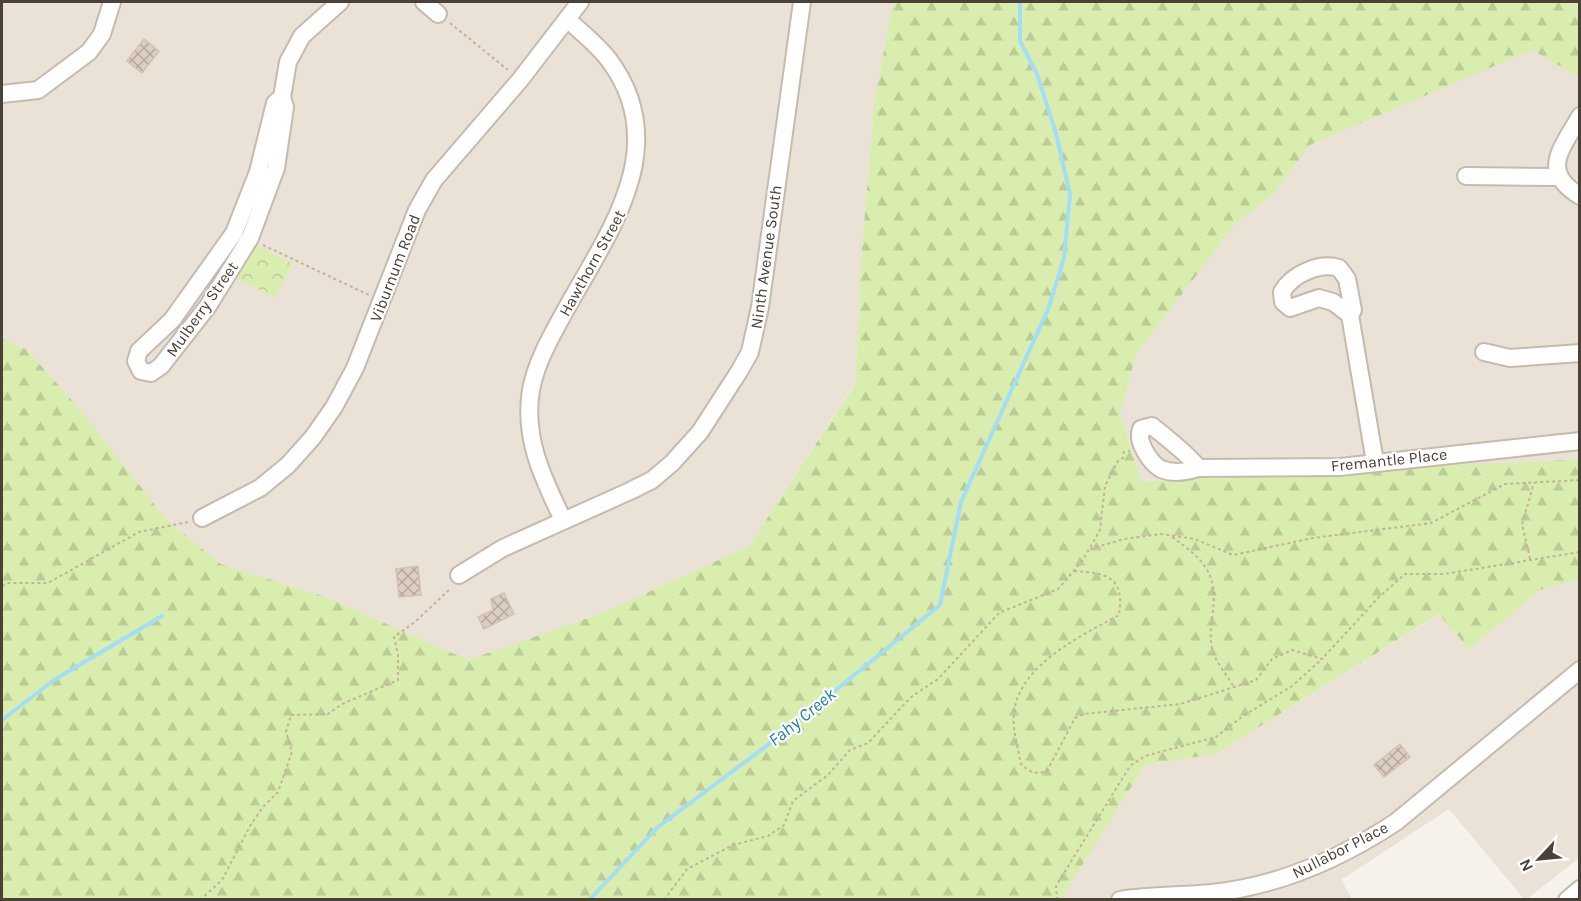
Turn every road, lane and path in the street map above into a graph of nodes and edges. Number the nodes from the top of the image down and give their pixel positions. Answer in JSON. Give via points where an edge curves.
{"nodes":[{"id":1,"x":112,"y":2,"type":"edge"},
{"id":2,"x":340,"y":2,"type":"edge"},
{"id":3,"x":424,"y":2,"type":"edge"},
{"id":4,"x":580,"y":2,"type":"edge"},
{"id":5,"x":802,"y":2,"type":"edge"},
{"id":6,"x":438,"y":14,"type":"joint"},
{"id":7,"x":567,"y":19,"type":"junction"},
{"id":8,"x":520,"y":80,"type":"junction"},
{"id":9,"x":2,"y":94,"type":"edge"},
{"id":10,"x":282,"y":97,"type":"junction"},
{"id":11,"x":1580,"y":116,"type":"edge"},
{"id":12,"x":1466,"y":176,"type":"dead end"},
{"id":13,"x":1557,"y":177,"type":"junction"},
{"id":14,"x":1580,"y":196,"type":"edge"},
{"id":15,"x":250,"y":238,"type":"junction"},
{"id":16,"x":382,"y":301,"type":"junction"},
{"id":17,"x":1350,"y":315,"type":"dead end"},
{"id":18,"x":1484,"y":352,"type":"dead end"},
{"id":19,"x":1580,"y":353,"type":"edge"},
{"id":20,"x":1580,"y":441,"type":"edge"},
{"id":21,"x":1144,"y":450,"type":"junction"},
{"id":22,"x":1375,"y":462,"type":"junction"},
{"id":23,"x":1198,"y":468,"type":"junction"},
{"id":24,"x":1580,"y":480,"type":"edge"},
{"id":25,"x":1534,"y":483,"type":"junction"},
{"id":26,"x":202,"y":518,"type":"joint"},
{"id":27,"x":563,"y":520,"type":"junction"},
{"id":28,"x":1170,"y":536,"type":"junction"},
{"id":29,"x":1089,"y":550,"type":"junction"},
{"id":30,"x":1580,"y":552,"type":"edge"},
{"id":31,"x":1530,"y":559,"type":"junction"},
{"id":32,"x":1074,"y":571,"type":"junction"},
{"id":33,"x":459,"y":575,"type":"joint"},
{"id":34,"x":2,"y":586,"type":"edge"},
{"id":35,"x":1322,"y":659,"type":"junction"},
{"id":36,"x":1580,"y":670,"type":"edge"},
{"id":37,"x":1234,"y":687,"type":"junction"},
{"id":38,"x":1580,"y":889,"type":"edge"},
{"id":39,"x":1172,"y":898,"type":"edge"},
{"id":40,"x":200,"y":900,"type":"edge"},
{"id":41,"x":664,"y":900,"type":"edge"},
{"id":42,"x":1057,"y":900,"type":"edge"},
{"id":43,"x":1120,"y":900,"type":"edge"},
{"id":44,"x":1567,"y":900,"type":"edge"}],
"edges":[{"from":1,"to":9,"type":"street","via":[[102,34],[89,52],[38,90]]},
{"from":2,"to":10,"type":"street","name":"Mulberry Street","via":[[311,27],[293,50]]},
{"from":3,"to":6,"type":"street"},
{"from":4,"to":7,"type":"street","name":"Viburnum Road"},
{"from":5,"to":27,"type":"street","name":"Ninth Avenue South","via":[[760,307],[750,352],[700,432],[672,464],[652,480]]},
{"from":6,"to":8,"type":"path"},
{"from":7,"to":8,"type":"street","name":"Viburnum Road"},
{"from":7,"to":27,"type":"street","name":"Hawthorn Street","via":[[608,58],[621,77],[637,139],[636,161],[625,202],[556,328],[532,389],[533,447]]},
{"from":8,"to":16,"type":"street","name":"Viburnum Road","via":[[434,180],[417,210]]},
{"from":10,"to":15,"type":"street","name":"Mulberry Street","via":[[285,107],[276,168]]},
{"from":10,"to":15,"type":"street","name":"Mulberry Street","via":[[275,103],[258,172],[234,233],[172,320],[139,351],[136,361],[141,371],[151,373],[161,366],[208,306]]},
{"from":11,"to":13,"type":"street","via":[[1559,155]]},
{"from":12,"to":13,"type":"street"},
{"from":13,"to":14,"type":"street"},
{"from":15,"to":16,"type":"path"},
{"from":16,"to":26,"type":"street","name":"Viburnum Road","via":[[355,368],[313,437],[260,488]]},
{"from":17,"to":22,"type":"street"},
{"from":18,"to":19,"type":"street","via":[[1510,358]]},
{"from":20,"to":22,"type":"street","name":"Fremantle Place"},
{"from":21,"to":23,"type":"street","name":"Fremantle Place","via":[[1160,468],[1179,473]]},
{"from":21,"to":23,"type":"street","via":[[1139,433],[1152,426],[1196,461]]},
{"from":21,"to":29,"type":"path","via":[[1124,452],[1112,470],[1105,486],[1100,530]]},
{"from":22,"to":23,"type":"street","name":"Fremantle Place","via":[[1340,467]]},
{"from":24,"to":25,"type":"path"},
{"from":25,"to":28,"type":"path","via":[[1505,484],[1431,523],[1313,538],[1233,555],[1195,539]]},
{"from":25,"to":31,"type":"path","via":[[1522,524]]},
{"from":26,"to":34,"type":"path","via":[[139,532],[48,583]]},
{"from":27,"to":33,"type":"street","name":"Ninth Avenue South","via":[[503,548]]},
{"from":28,"to":29,"type":"path","via":[[1124,539]]},
{"from":28,"to":37,"type":"path","via":[[1196,554],[1211,573],[1215,600],[1210,629],[1214,654]]},
{"from":29,"to":32,"type":"path"},
{"from":30,"to":31,"type":"path"},
{"from":31,"to":35,"type":"path","via":[[1444,574],[1405,574]]},
{"from":32,"to":37,"type":"path","via":[[1100,573],[1117,583],[1122,597],[1119,615],[1061,647],[1019,690],[1013,715],[1021,764],[1031,772],[1047,771],[1075,718],[1084,714],[1180,704]]},
{"from":32,"to":41,"type":"path","via":[[1058,589],[999,613],[938,679],[911,697],[868,743],[850,750],[828,775],[793,801],[784,825],[768,836],[733,845],[687,869]]},
{"from":33,"to":40,"type":"path","via":[[431,608],[394,637],[398,680],[328,714],[291,715],[286,732],[291,752],[278,792],[250,826],[222,880]]},
{"from":35,"to":37,"type":"path","via":[[1292,650],[1272,659],[1256,680]]},
{"from":35,"to":42,"type":"path","via":[[1292,686],[1216,737],[1145,756],[1130,766],[1056,886]]},
{"from":36,"to":39,"type":"street","name":"Nullabor Place","via":[[1395,822],[1363,843],[1286,878]]},
{"from":38,"to":44,"type":"street"},
{"from":39,"to":43,"type":"street","name":"Nullabor Place"}]}
